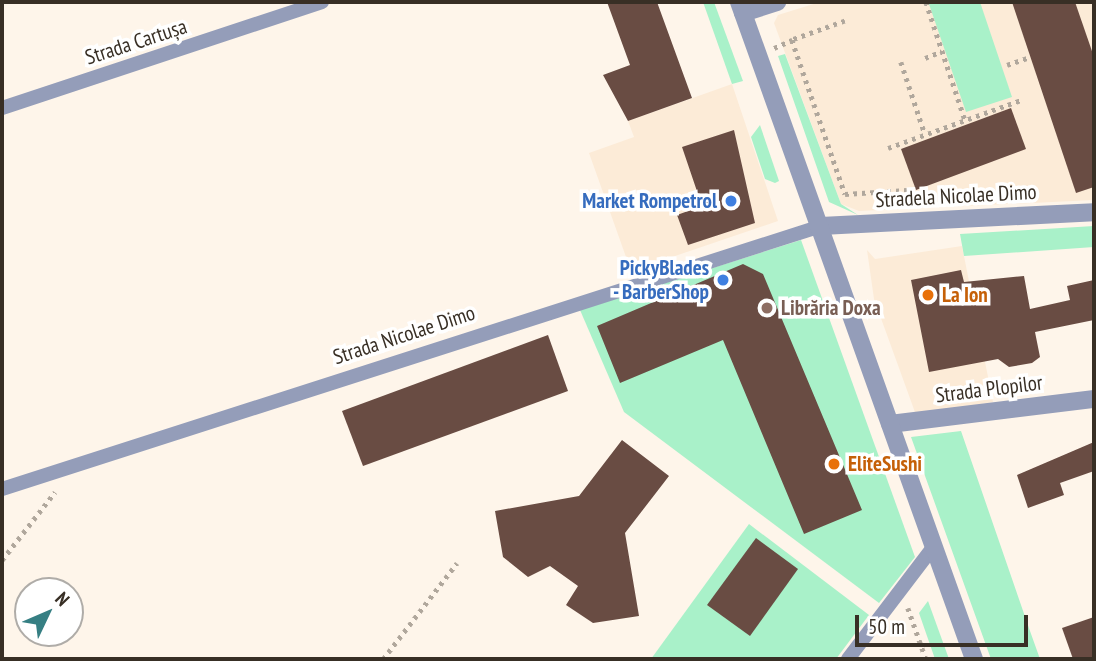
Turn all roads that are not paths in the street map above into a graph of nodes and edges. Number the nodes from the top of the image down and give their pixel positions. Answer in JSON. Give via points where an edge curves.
{"nodes":[{"id":1,"x":322,"y":2,"type":"edge"},
{"id":2,"x":777,"y":2,"type":"edge"},
{"id":3,"x":741,"y":7,"type":"edge"},
{"id":4,"x":2,"y":108,"type":"edge"},
{"id":5,"x":1094,"y":212,"type":"edge"},
{"id":6,"x":821,"y":226,"type":"junction"},
{"id":7,"x":1094,"y":399,"type":"edge"},
{"id":8,"x":890,"y":424,"type":"junction"},
{"id":9,"x":2,"y":489,"type":"edge"},
{"id":10,"x":934,"y":546,"type":"junction"},
{"id":11,"x":848,"y":659,"type":"edge"},
{"id":12,"x":974,"y":659,"type":"edge"}],
"edges":[{"from":1,"to":4,"type":"lane","name":"Strada Cartușa"},
{"from":2,"to":3,"type":"street"},
{"from":3,"to":6,"type":"street"},
{"from":5,"to":6,"type":"street","name":"Stradela Nicolae Dimo"},
{"from":6,"to":8,"type":"street"},
{"from":6,"to":9,"type":"lane","name":"Strada Nicolae Dimo"},
{"from":7,"to":8,"type":"street","name":"Strada Plopilor"},
{"from":8,"to":10,"type":"street"},
{"from":10,"to":11,"type":"lane"},
{"from":10,"to":12,"type":"street"}]}
